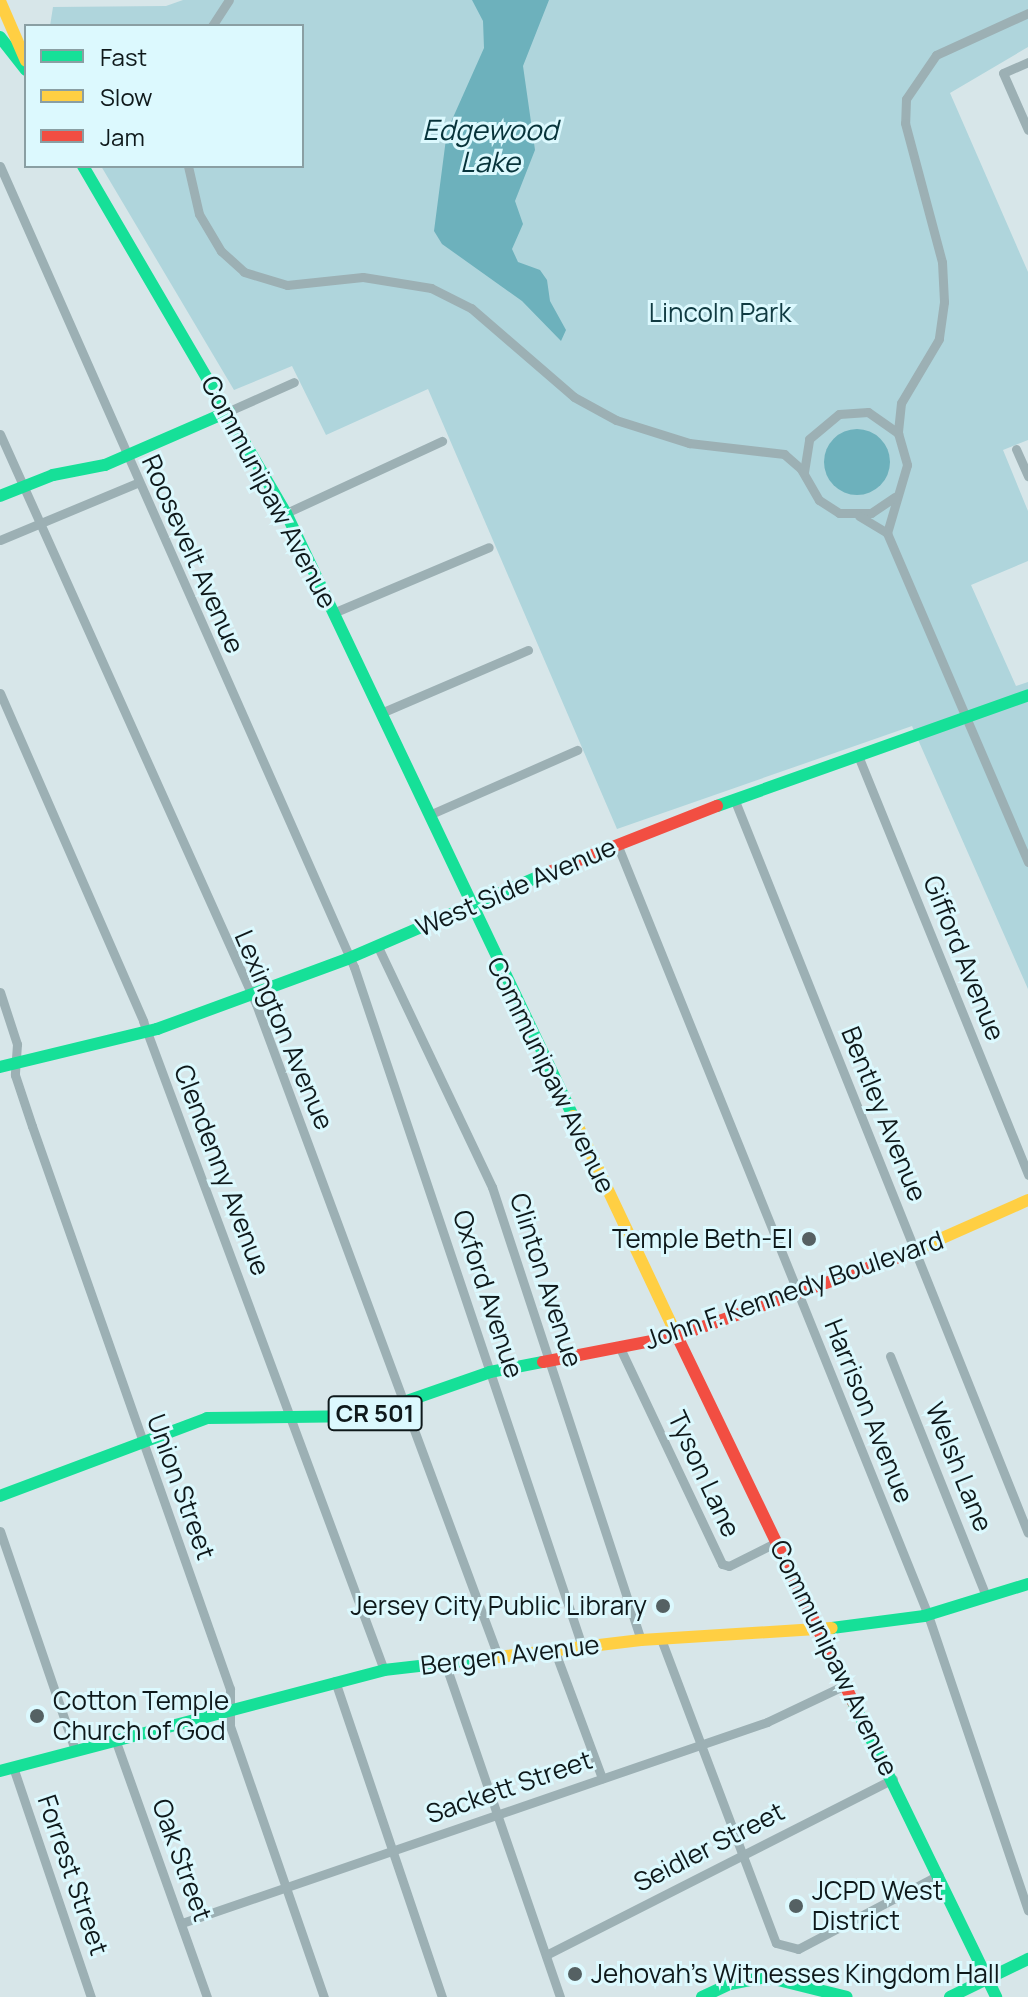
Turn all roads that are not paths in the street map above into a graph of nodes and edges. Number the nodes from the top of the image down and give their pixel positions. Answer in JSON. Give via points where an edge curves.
{"nodes":[{"id":1,"x":229,"y":0,"type":"edge"},
{"id":2,"x":0,"y":1,"type":"edge"},
{"id":3,"x":1028,"y":13,"type":"edge"},
{"id":4,"x":213,"y":24,"type":"edge"},
{"id":5,"x":12,"y":27,"type":"junction"},
{"id":6,"x":24,"y":29,"type":"edge"},
{"id":7,"x":0,"y":37,"type":"edge"},
{"id":8,"x":24,"y":56,"type":"edge"},
{"id":9,"x":1028,"y":62,"type":"edge"},
{"id":10,"x":24,"y":67,"type":"edge"},
{"id":11,"x":1028,"y":130,"type":"edge"},
{"id":12,"x":0,"y":166,"type":"edge"},
{"id":13,"x":84,"y":168,"type":"edge"},
{"id":14,"x":188,"y":168,"type":"edge"},
{"id":15,"x":294,"y":382,"type":"dead end"},
{"id":16,"x":229,"y":411,"type":"junction"},
{"id":17,"x":898,"y":433,"type":"junction"},
{"id":18,"x":0,"y":434,"type":"edge"},
{"id":19,"x":442,"y":441,"type":"dead end"},
{"id":20,"x":1016,"y":449,"type":"dead end"},
{"id":21,"x":126,"y":457,"type":"junction"},
{"id":22,"x":1028,"y":476,"type":"edge"},
{"id":23,"x":806,"y":479,"type":"junction"},
{"id":24,"x":137,"y":483,"type":"junction"},
{"id":25,"x":23,"y":486,"type":"junction"},
{"id":26,"x":897,"y":494,"type":"junction"},
{"id":27,"x":0,"y":496,"type":"edge"},
{"id":28,"x":286,"y":513,"type":"junction"},
{"id":29,"x":855,"y":515,"type":"junction"},
{"id":30,"x":40,"y":524,"type":"junction"},
{"id":31,"x":887,"y":533,"type":"junction"},
{"id":32,"x":0,"y":540,"type":"edge"},
{"id":33,"x":489,"y":547,"type":"dead end"},
{"id":34,"x":333,"y":613,"type":"junction"},
{"id":35,"x":528,"y":650,"type":"dead end"},
{"id":36,"x":0,"y":693,"type":"edge"},
{"id":37,"x":1028,"y":695,"type":"edge"},
{"id":38,"x":381,"y":713,"type":"junction"},
{"id":39,"x":967,"y":718,"type":"junction"},
{"id":40,"x":577,"y":750,"type":"dead end"},
{"id":41,"x":859,"y":758,"type":"junction"},
{"id":42,"x":735,"y":801,"type":"junction"},
{"id":43,"x":429,"y":815,"type":"junction"},
{"id":44,"x":617,"y":844,"type":"junction"},
{"id":45,"x":1028,"y":862,"type":"edge"},
{"id":46,"x":472,"y":908,"type":"junction"},
{"id":47,"x":378,"y":947,"type":"junction"},
{"id":48,"x":347,"y":959,"type":"junction"},
{"id":49,"x":0,"y":992,"type":"edge"},
{"id":50,"x":247,"y":994,"type":"junction"},
{"id":51,"x":146,"y":1031,"type":"junction"},
{"id":52,"x":17,"y":1061,"type":"junction"},
{"id":53,"x":0,"y":1067,"type":"edge"},
{"id":54,"x":1028,"y":1175,"type":"edge"},
{"id":55,"x":1028,"y":1200,"type":"edge"},
{"id":56,"x":915,"y":1251,"type":"junction"},
{"id":57,"x":797,"y":1293,"type":"junction"},
{"id":58,"x":677,"y":1336,"type":"junction"},
{"id":59,"x":620,"y":1348,"type":"junction"},
{"id":60,"x":890,"y":1356,"type":"dead end"},
{"id":61,"x":550,"y":1361,"type":"junction"},
{"id":62,"x":490,"y":1372,"type":"junction"},
{"id":63,"x":406,"y":1405,"type":"junction"},
{"id":64,"x":291,"y":1416,"type":"junction"},
{"id":65,"x":141,"y":1440,"type":"junction"},
{"id":66,"x":0,"y":1496,"type":"edge"},
{"id":67,"x":0,"y":1531,"type":"edge"},
{"id":68,"x":1028,"y":1533,"type":"edge"},
{"id":69,"x":777,"y":1542,"type":"junction"},
{"id":70,"x":1028,"y":1584,"type":"edge"},
{"id":71,"x":986,"y":1596,"type":"junction"},
{"id":72,"x":928,"y":1615,"type":"junction"},
{"id":73,"x":820,"y":1629,"type":"junction"},
{"id":74,"x":661,"y":1639,"type":"junction"},
{"id":75,"x":641,"y":1640,"type":"junction"},
{"id":76,"x":582,"y":1646,"type":"junction"},
{"id":77,"x":554,"y":1649,"type":"junction"},
{"id":78,"x":498,"y":1656,"type":"junction"},
{"id":79,"x":445,"y":1663,"type":"junction"},
{"id":80,"x":384,"y":1670,"type":"junction"},
{"id":81,"x":335,"y":1681,"type":"junction"},
{"id":82,"x":847,"y":1684,"type":"junction"},
{"id":83,"x":228,"y":1707,"type":"junction"},
{"id":84,"x":115,"y":1739,"type":"junction"},
{"id":85,"x":699,"y":1744,"type":"junction"},
{"id":86,"x":75,"y":1750,"type":"junction"},
{"id":87,"x":6,"y":1769,"type":"edge"},
{"id":88,"x":602,"y":1778,"type":"junction"},
{"id":89,"x":893,"y":1779,"type":"junction"},
{"id":90,"x":497,"y":1815,"type":"junction"},
{"id":91,"x":392,"y":1851,"type":"junction"},
{"id":92,"x":741,"y":1855,"type":"junction"},
{"id":93,"x":939,"y":1875,"type":"junction"},
{"id":94,"x":285,"y":1888,"type":"junction"},
{"id":95,"x":1028,"y":1911,"type":"edge"},
{"id":96,"x":182,"y":1923,"type":"junction"},
{"id":97,"x":546,"y":1955,"type":"junction"},
{"id":98,"x":1028,"y":1959,"type":"edge"},
{"id":99,"x":989,"y":1980,"type":"junction"},
{"id":100,"x":91,"y":1997,"type":"edge"},
{"id":101,"x":207,"y":1997,"type":"edge"},
{"id":102,"x":324,"y":1997,"type":"edge"},
{"id":103,"x":442,"y":1997,"type":"edge"},
{"id":104,"x":560,"y":1997,"type":"edge"},
{"id":105,"x":702,"y":1997,"type":"edge"},
{"id":106,"x":847,"y":1997,"type":"edge"},
{"id":107,"x":950,"y":1997,"type":"edge"},
{"id":108,"x":996,"y":1997,"type":"edge"}],
"edges":[{"from":1,"to":4,"type":"street"},
{"from":2,"to":5,"type":"main road"},
{"from":3,"to":17,"type":"street","via":[[936,55],[906,99],[905,123],[942,262],[944,302],[939,339],[901,403]]},
{"from":5,"to":6,"type":"street"},
{"from":5,"to":8,"type":"main road"},
{"from":7,"to":10,"type":"main road"},
{"from":9,"to":11,"type":"street","via":[[1003,73]]},
{"from":12,"to":21,"type":"street","name":"Roosevelt Avenue"},
{"from":13,"to":16,"type":"main road","name":"Communipaw Avenue"},
{"from":14,"to":23,"type":"street","via":[[199,214],[221,251],[244,272],[287,285],[363,277],[431,288],[471,308],[574,397],[616,420],[689,443],[784,454]]},
{"from":15,"to":16,"type":"street"},
{"from":16,"to":21,"type":"main road"},
{"from":16,"to":28,"type":"main road","name":"Communipaw Avenue"},
{"from":17,"to":23,"type":"street","via":[[868,412],[830,418],[809,439]]},
{"from":17,"to":26,"type":"street","via":[[907,465]]},
{"from":18,"to":25,"type":"street","name":"Lexington Avenue"},
{"from":19,"to":28,"type":"street"},
{"from":20,"to":22,"type":"street"},
{"from":21,"to":24,"type":"street","name":"Roosevelt Avenue"},
{"from":21,"to":25,"type":"main road"},
{"from":23,"to":29,"type":"street","via":[[825,505]]},
{"from":24,"to":30,"type":"street"},
{"from":24,"to":48,"type":"street","name":"Roosevelt Avenue"},
{"from":25,"to":27,"type":"main road"},
{"from":25,"to":30,"type":"street","name":"Lexington Avenue"},
{"from":26,"to":29,"type":"street","via":[[879,510]]},
{"from":26,"to":31,"type":"street"},
{"from":28,"to":34,"type":"main road","name":"Communipaw Avenue"},
{"from":29,"to":31,"type":"street"},
{"from":30,"to":32,"type":"street"},
{"from":30,"to":50,"type":"street","name":"Lexington Avenue"},
{"from":31,"to":39,"type":"street"},
{"from":33,"to":34,"type":"street"},
{"from":34,"to":38,"type":"main road","name":"Communipaw Avenue"},
{"from":35,"to":38,"type":"street"},
{"from":36,"to":51,"type":"street","name":"Clendenny Avenue"},
{"from":37,"to":39,"type":"main road","name":"West Side Avenue"},
{"from":38,"to":43,"type":"main road","name":"Communipaw Avenue"},
{"from":39,"to":41,"type":"main road","name":"West Side Avenue"},
{"from":39,"to":45,"type":"street"},
{"from":40,"to":43,"type":"street"},
{"from":41,"to":42,"type":"main road","name":"West Side Avenue"},
{"from":41,"to":54,"type":"street","name":"Gifford Avenue"},
{"from":42,"to":44,"type":"main road","name":"West Side Avenue"},
{"from":42,"to":56,"type":"street","name":"Bentley Avenue"},
{"from":43,"to":46,"type":"main road","name":"Communipaw Avenue"},
{"from":44,"to":46,"type":"main road","name":"West Side Avenue"},
{"from":44,"to":57,"type":"street","name":"Harrison Avenue"},
{"from":46,"to":47,"type":"main road","name":"West Side Avenue"},
{"from":46,"to":58,"type":"main road","name":"Communipaw Avenue"},
{"from":47,"to":48,"type":"main road","name":"West Side Avenue"},
{"from":47,"to":61,"type":"street","name":"Clinton Avenue","via":[[492,1187]]},
{"from":48,"to":50,"type":"main road","name":"West Side Avenue"},
{"from":48,"to":62,"type":"street","name":"Oxford Avenue","via":[[389,1066]]},
{"from":49,"to":52,"type":"street","name":"Union Street","via":[[17,1044]]},
{"from":50,"to":51,"type":"main road","name":"West Side Avenue"},
{"from":50,"to":63,"type":"street","name":"Lexington Avenue","via":[[256,1004]]},
{"from":51,"to":52,"type":"main road","name":"West Side Avenue"},
{"from":51,"to":64,"type":"street","name":"Clendenny Avenue"},
{"from":52,"to":53,"type":"main road","name":"West Side Avenue"},
{"from":52,"to":65,"type":"street","name":"Union Street","via":[[15,1075],[27,1113]]},
{"from":55,"to":56,"type":"main road","name":"John F. Kennedy Boulevard","number":"CR 501"},
{"from":56,"to":57,"type":"main road","name":"John F. Kennedy Boulevard","number":"CR 501"},
{"from":56,"to":68,"type":"street","name":"Bentley Avenue"},
{"from":57,"to":58,"type":"main road","name":"John F. Kennedy Boulevard","number":"CR 501"},
{"from":57,"to":72,"type":"street","name":"Harrison Avenue"},
{"from":58,"to":59,"type":"main road","name":"John F. Kennedy Boulevard","number":"CR 501"},
{"from":58,"to":69,"type":"main road","name":"Communipaw Avenue"},
{"from":59,"to":61,"type":"main road","name":"John F. Kennedy Boulevard","number":"CR 501"},
{"from":59,"to":69,"type":"street","name":"Tyson Lane","via":[[722,1564],[729,1566]]},
{"from":60,"to":71,"type":"street","name":"Welsh Lane"},
{"from":61,"to":62,"type":"main road","name":"John F. Kennedy Boulevard","number":"CR 501"},
{"from":61,"to":75,"type":"street","name":"Clinton Avenue"},
{"from":62,"to":63,"type":"main road","name":"John F. Kennedy Boulevard","number":"CR 501"},
{"from":62,"to":76,"type":"street","name":"Oxford Avenue"},
{"from":63,"to":64,"type":"main road","name":"John F. Kennedy Boulevard","number":"CR 501","via":[[364,1416]]},
{"from":63,"to":78,"type":"street","name":"Lexington Avenue"},
{"from":64,"to":65,"type":"main road","name":"John F. Kennedy Boulevard","number":"CR 501","via":[[207,1418]]},
{"from":64,"to":80,"type":"street","name":"Clendenny Avenue"},
{"from":65,"to":66,"type":"main road","name":"John F. Kennedy Boulevard","number":"CR 501"},
{"from":65,"to":83,"type":"street","name":"Union Street","via":[[230,1689]]},
{"from":67,"to":86,"type":"street"},
{"from":69,"to":73,"type":"main road","name":"Communipaw Avenue"},
{"from":70,"to":71,"type":"main road","name":"Bergen Avenue"},
{"from":71,"to":72,"type":"main road","name":"Bergen Avenue"},
{"from":72,"to":73,"type":"main road","name":"Bergen Avenue"},
{"from":72,"to":95,"type":"street","name":"Harrison Avenue"},
{"from":73,"to":74,"type":"main road","name":"Bergen Avenue"},
{"from":73,"to":82,"type":"main road","name":"Communipaw Avenue"},
{"from":74,"to":75,"type":"main road","name":"Bergen Avenue"},
{"from":74,"to":85,"type":"street"},
{"from":75,"to":76,"type":"main road","name":"Bergen Avenue"},
{"from":76,"to":77,"type":"main road","name":"Bergen Avenue"},
{"from":77,"to":78,"type":"main road","name":"Bergen Avenue"},
{"from":77,"to":88,"type":"street"},
{"from":78,"to":79,"type":"main road","name":"Bergen Avenue"},
{"from":79,"to":80,"type":"main road","name":"Bergen Avenue"},
{"from":79,"to":90,"type":"street"},
{"from":80,"to":81,"type":"main road","name":"Bergen Avenue"},
{"from":81,"to":83,"type":"main road","name":"Bergen Avenue"},
{"from":81,"to":91,"type":"street"},
{"from":82,"to":85,"type":"street","name":"Sackett Street","via":[[767,1722]]},
{"from":82,"to":89,"type":"main road","name":"Communipaw Avenue"},
{"from":83,"to":84,"type":"main road","name":"Bergen Avenue"},
{"from":83,"to":94,"type":"street","name":"Union Street"},
{"from":84,"to":86,"type":"main road","name":"Bergen Avenue"},
{"from":84,"to":96,"type":"street","name":"Oak Street"},
{"from":85,"to":88,"type":"street","name":"Sackett Street"},
{"from":85,"to":92,"type":"street"},
{"from":86,"to":87,"type":"main road","name":"Bergen Avenue"},
{"from":87,"to":100,"type":"street","name":"Forrest Street"},
{"from":88,"to":90,"type":"street","name":"Sackett Street"},
{"from":89,"to":92,"type":"street","name":"Seidler Street"},
{"from":89,"to":93,"type":"main road","name":"Communipaw Avenue"},
{"from":90,"to":91,"type":"street","name":"Sackett Street"},
{"from":90,"to":97,"type":"street"},
{"from":91,"to":94,"type":"street","name":"Sackett Street"},
{"from":91,"to":103,"type":"street"},
{"from":92,"to":93,"type":"street","via":[[771,1937],[788,1950],[804,1947]]},
{"from":92,"to":97,"type":"street","name":"Seidler Street"},
{"from":93,"to":99,"type":"main road","name":"Communipaw Avenue"},
{"from":94,"to":96,"type":"street","name":"Sackett Street"},
{"from":94,"to":102,"type":"street","name":"Union Street"},
{"from":96,"to":101,"type":"street","name":"Oak Street"},
{"from":97,"to":104,"type":"street"},
{"from":98,"to":99,"type":"main road"},
{"from":99,"to":107,"type":"main road"},
{"from":99,"to":108,"type":"main road","name":"Communipaw Avenue"},
{"from":105,"to":106,"type":"main road","via":[[730,1984],[766,1977]]}]}
